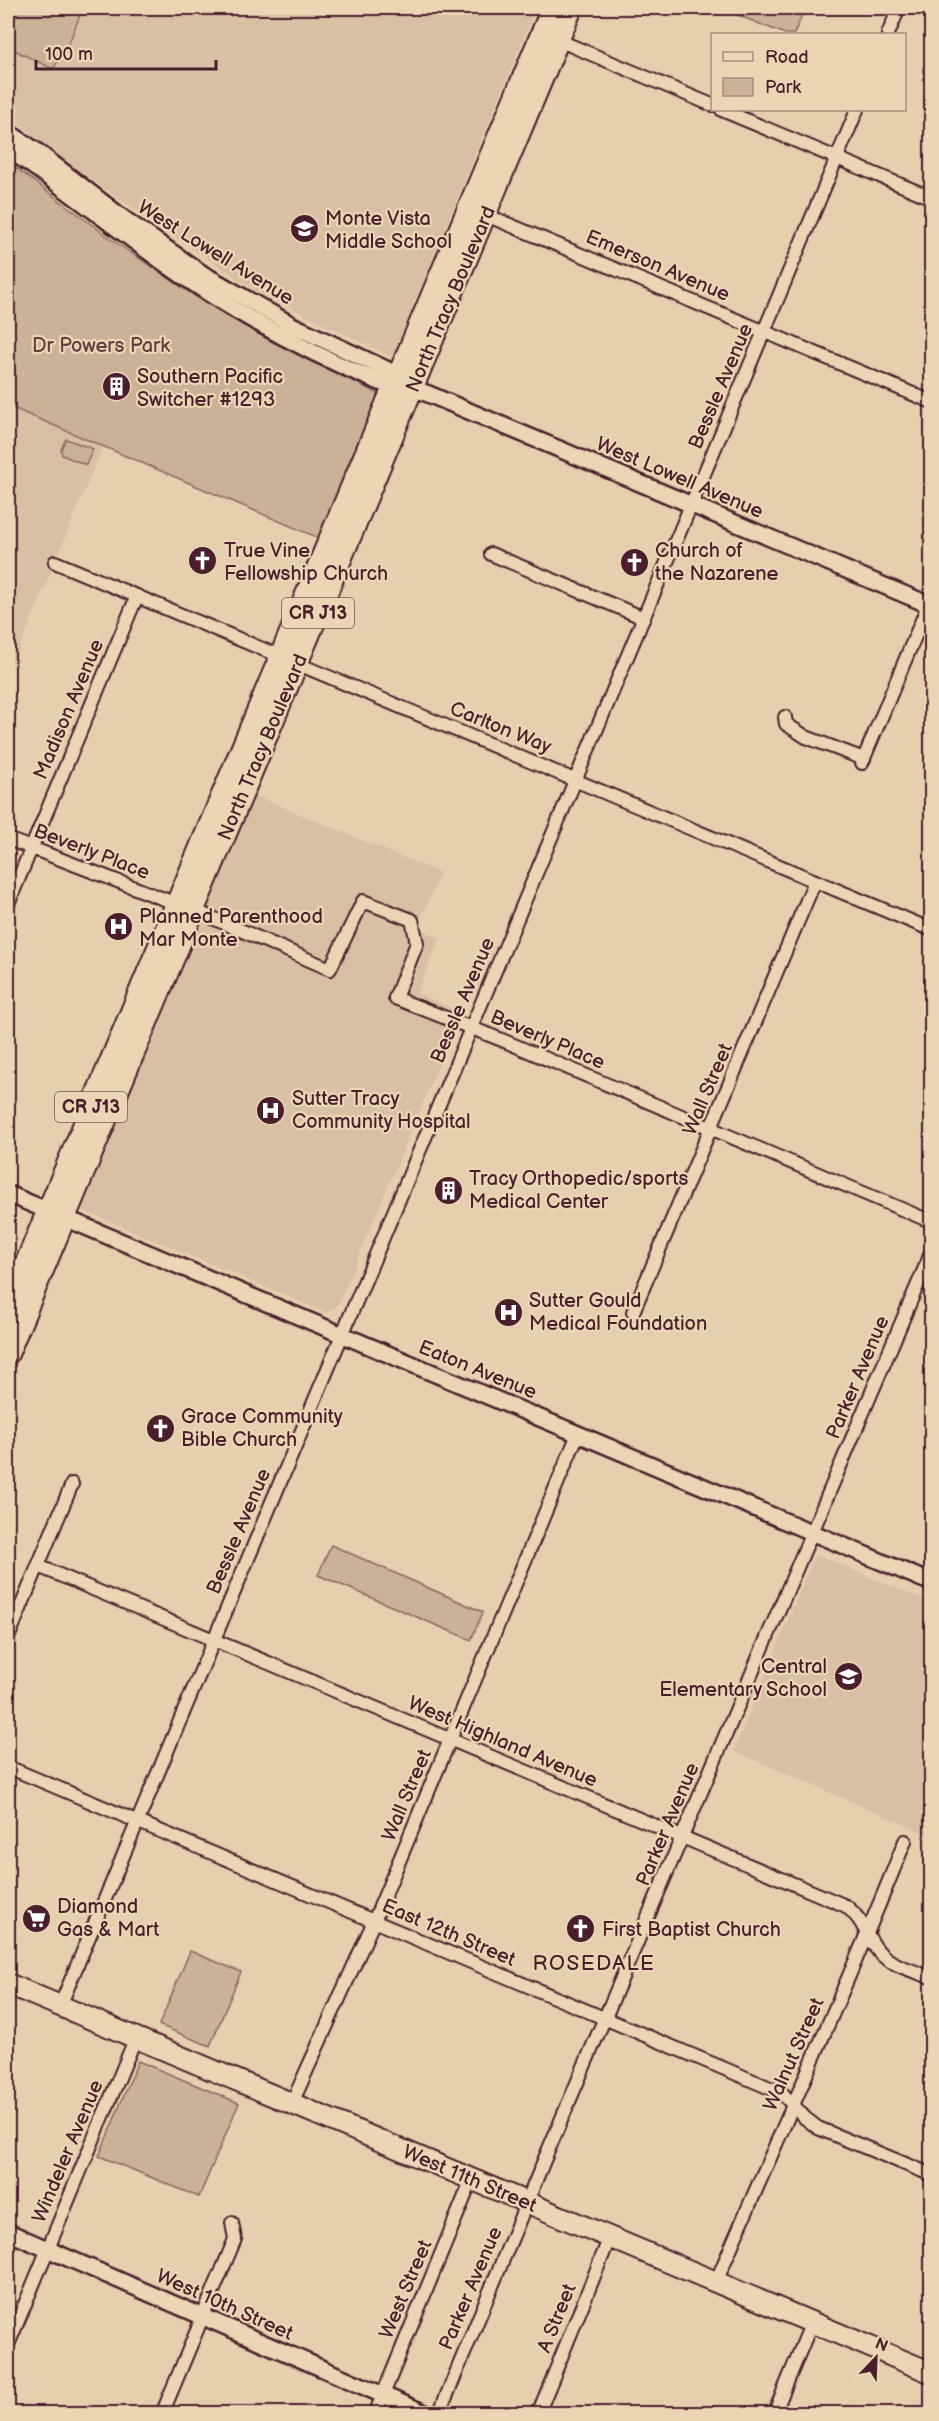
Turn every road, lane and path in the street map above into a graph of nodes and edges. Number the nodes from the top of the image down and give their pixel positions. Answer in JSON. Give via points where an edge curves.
{"nodes":[{"id":1,"x":552,"y":8,"type":"edge"},
{"id":2,"x":572,"y":8,"type":"edge"},
{"id":3,"x":899,"y":8,"type":"edge"},
{"id":4,"x":888,"y":33,"type":"edge"},
{"id":5,"x":550,"y":37,"type":"junction"},
{"id":6,"x":711,"y":105,"type":"edge"},
{"id":7,"x":724,"y":111,"type":"edge"},
{"id":8,"x":857,"y":111,"type":"edge"},
{"id":9,"x":8,"y":132,"type":"edge"},
{"id":10,"x":8,"y":149,"type":"edge"},
{"id":11,"x":837,"y":158,"type":"junction"},
{"id":12,"x":932,"y":198,"type":"edge"},
{"id":13,"x":477,"y":211,"type":"junction"},
{"id":14,"x":764,"y":331,"type":"junction"},
{"id":15,"x":401,"y":383,"type":"junction"},
{"id":16,"x":932,"y":402,"type":"edge"},
{"id":17,"x":692,"y":504,"type":"junction"},
{"id":18,"x":491,"y":554,"type":"dead end"},
{"id":19,"x":55,"y":562,"type":"dead end"},
{"id":20,"x":137,"y":596,"type":"junction"},
{"id":21,"x":930,"y":602,"type":"edge"},
{"id":22,"x":644,"y":618,"type":"junction"},
{"id":23,"x":289,"y":659,"type":"junction"},
{"id":24,"x":785,"y":717,"type":"dead end"},
{"id":25,"x":576,"y":779,"type":"junction"},
{"id":26,"x":8,"y":839,"type":"edge"},
{"id":27,"x":31,"y":849,"type":"junction"},
{"id":28,"x":815,"y":881,"type":"junction"},
{"id":29,"x":8,"y":904,"type":"edge"},
{"id":30,"x":185,"y":908,"type":"junction"},
{"id":31,"x":932,"y":930,"type":"edge"},
{"id":32,"x":470,"y":1028,"type":"junction"},
{"id":33,"x":711,"y":1130,"type":"junction"},
{"id":34,"x":8,"y":1194,"type":"edge"},
{"id":35,"x":56,"y":1215,"type":"junction"},
{"id":36,"x":932,"y":1222,"type":"edge"},
{"id":37,"x":932,"y":1251,"type":"edge"},
{"id":38,"x":8,"y":1305,"type":"edge"},
{"id":39,"x":633,"y":1312,"type":"dead end"},
{"id":40,"x":342,"y":1336,"type":"junction"},
{"id":41,"x":8,"y":1354,"type":"edge"},
{"id":42,"x":578,"y":1434,"type":"junction"},
{"id":43,"x":72,"y":1484,"type":"dead end"},
{"id":44,"x":813,"y":1533,"type":"junction"},
{"id":45,"x":39,"y":1566,"type":"junction"},
{"id":46,"x":932,"y":1583,"type":"edge"},
{"id":47,"x":8,"y":1638,"type":"edge"},
{"id":48,"x":214,"y":1640,"type":"junction"},
{"id":49,"x":450,"y":1740,"type":"junction"},
{"id":50,"x":8,"y":1767,"type":"edge"},
{"id":51,"x":137,"y":1822,"type":"junction"},
{"id":52,"x":682,"y":1839,"type":"junction"},
{"id":53,"x":905,"y":1841,"type":"dead end"},
{"id":54,"x":374,"y":1921,"type":"junction"},
{"id":55,"x":868,"y":1933,"type":"junction"},
{"id":56,"x":932,"y":1978,"type":"edge"},
{"id":57,"x":10,"y":1986,"type":"edge"},
{"id":58,"x":60,"y":2006,"type":"junction"},
{"id":59,"x":606,"y":2019,"type":"junction"},
{"id":60,"x":136,"y":2037,"type":"junction"},
{"id":61,"x":292,"y":2103,"type":"junction"},
{"id":62,"x":792,"y":2104,"type":"junction"},
{"id":63,"x":932,"y":2175,"type":"edge"},
{"id":64,"x":472,"y":2179,"type":"junction"},
{"id":65,"x":527,"y":2202,"type":"junction"},
{"id":66,"x":232,"y":2223,"type":"dead end"},
{"id":67,"x":8,"y":2232,"type":"edge"},
{"id":68,"x":610,"y":2237,"type":"junction"},
{"id":69,"x":47,"y":2249,"type":"junction"},
{"id":70,"x":716,"y":2282,"type":"junction"},
{"id":71,"x":202,"y":2316,"type":"junction"},
{"id":72,"x":812,"y":2322,"type":"junction"},
{"id":73,"x":8,"y":2345,"type":"edge"},
{"id":74,"x":932,"y":2373,"type":"edge"},
{"id":75,"x":382,"y":2395,"type":"junction"},
{"id":76,"x":162,"y":2414,"type":"edge"},
{"id":77,"x":375,"y":2414,"type":"edge"},
{"id":78,"x":427,"y":2414,"type":"edge"},
{"id":79,"x":439,"y":2414,"type":"edge"},
{"id":80,"x":538,"y":2414,"type":"edge"},
{"id":81,"x":774,"y":2414,"type":"edge"}],
"edges":[{"from":1,"to":5,"type":"main road","name":"North Tracy Boulevard","number":"CR J13"},
{"from":2,"to":5,"type":"main road","name":"North Tracy Boulevard","number":"CR J13"},
{"from":3,"to":4,"type":"street"},
{"from":5,"to":6,"type":"street"},
{"from":5,"to":13,"type":"main road","name":"North Tracy Boulevard","number":"CR J13"},
{"from":7,"to":11,"type":"street"},
{"from":8,"to":11,"type":"street","name":"Bessle Avenue"},
{"from":9,"to":15,"type":"street","name":"West Lowell Avenue","via":[[203,274]]},
{"from":10,"to":15,"type":"street","name":"West Lowell Avenue","via":[[235,310],[380,382]]},
{"from":11,"to":12,"type":"street"},
{"from":11,"to":14,"type":"street","name":"Bessle Avenue"},
{"from":13,"to":14,"type":"street","name":"Emerson Avenue"},
{"from":13,"to":15,"type":"main road","name":"North Tracy Boulevard","number":"CR J13"},
{"from":14,"to":16,"type":"street","name":"Emerson Avenue"},
{"from":14,"to":17,"type":"street","name":"Bessle Avenue"},
{"from":15,"to":17,"type":"street","name":"West Lowell Avenue"},
{"from":15,"to":23,"type":"main road","name":"North Tracy Boulevard","number":"CR J13"},
{"from":17,"to":21,"type":"street","name":"West Lowell Avenue"},
{"from":17,"to":22,"type":"street","name":"Bessle Avenue"},
{"from":18,"to":22,"type":"street"},
{"from":19,"to":20,"type":"street","name":"Carlton Way"},
{"from":20,"to":23,"type":"street","name":"Carlton Way"},
{"from":20,"to":27,"type":"street","name":"Madison Avenue"},
{"from":21,"to":24,"type":"street","via":[[863,761],[807,737],[786,724]]},
{"from":22,"to":25,"type":"street","name":"Bessle Avenue"},
{"from":23,"to":25,"type":"street","name":"Carlton Way"},
{"from":23,"to":30,"type":"main road","name":"North Tracy Boulevard","number":"CR J13"},
{"from":25,"to":28,"type":"street","name":"Carlton Way"},
{"from":25,"to":32,"type":"street","name":"Bessle Avenue"},
{"from":26,"to":27,"type":"street","name":"Beverly Place"},
{"from":27,"to":29,"type":"street","name":"Madison Avenue"},
{"from":27,"to":30,"type":"street","name":"Beverly Place"},
{"from":28,"to":31,"type":"street","name":"Carlton Way"},
{"from":28,"to":33,"type":"street","name":"Wall Street"},
{"from":30,"to":32,"type":"street","name":"Beverly Place","via":[[330,969],[363,902],[412,920],[417,943],[396,998]]},
{"from":30,"to":35,"type":"main road","name":"North Tracy Boulevard","number":"CR J13"},
{"from":32,"to":33,"type":"street","name":"Beverly Place"},
{"from":32,"to":40,"type":"street","name":"Bessle Avenue"},
{"from":33,"to":36,"type":"street","name":"Beverly Place"},
{"from":33,"to":39,"type":"street","name":"Wall Street"},
{"from":34,"to":35,"type":"street","name":"Eaton Avenue"},
{"from":35,"to":38,"type":"main road","name":"North Tracy Boulevard","number":"CR J13"},
{"from":35,"to":40,"type":"street","name":"Eaton Avenue"},
{"from":35,"to":41,"type":"main road","name":"North Tracy Boulevard","number":"CR J13"},
{"from":37,"to":44,"type":"street","name":"Parker Avenue"},
{"from":40,"to":42,"type":"street","name":"Eaton Avenue"},
{"from":40,"to":48,"type":"street","name":"Bessle Avenue"},
{"from":42,"to":44,"type":"street","name":"Eaton Avenue"},
{"from":42,"to":49,"type":"street","name":"Wall Street"},
{"from":43,"to":45,"type":"street"},
{"from":44,"to":46,"type":"street","name":"Eaton Avenue"},
{"from":44,"to":52,"type":"street","name":"Parker Avenue"},
{"from":45,"to":47,"type":"street"},
{"from":45,"to":48,"type":"street","name":"West Highland Avenue"},
{"from":48,"to":49,"type":"street","name":"West Highland Avenue"},
{"from":48,"to":51,"type":"street","name":"Bessle Avenue"},
{"from":49,"to":52,"type":"street","name":"West Highland Avenue"},
{"from":49,"to":54,"type":"street","name":"Wall Street"},
{"from":50,"to":51,"type":"street","name":"East 12th Street"},
{"from":51,"to":54,"type":"street","name":"East 12th Street"},
{"from":51,"to":58,"type":"street","name":"Bessle Avenue"},
{"from":52,"to":55,"type":"street","name":"West Highland Avenue","via":[[846,1906],[858,1915]]},
{"from":52,"to":59,"type":"street","name":"Parker Avenue"},
{"from":53,"to":55,"type":"street","name":"Walnut Street"},
{"from":54,"to":59,"type":"street","name":"East 12th Street"},
{"from":54,"to":61,"type":"street","name":"Wall Street"},
{"from":55,"to":56,"type":"street","name":"West Highland Avenue","via":[[880,1953]]},
{"from":55,"to":62,"type":"street","name":"Walnut Street"},
{"from":57,"to":58,"type":"main road","name":"West 11th Street"},
{"from":58,"to":60,"type":"main road","name":"West 11th Street"},
{"from":59,"to":62,"type":"street","name":"East 12th Street","via":[[782,2093]]},
{"from":59,"to":65,"type":"street","name":"Parker Avenue"},
{"from":60,"to":61,"type":"main road","name":"West 11th Street"},
{"from":60,"to":69,"type":"street","name":"Windeler Avenue"},
{"from":61,"to":64,"type":"main road","name":"West 11th Street"},
{"from":62,"to":63,"type":"street","name":"East 12th Street","via":[[818,2127]]},
{"from":62,"to":70,"type":"street","name":"Walnut Street"},
{"from":64,"to":65,"type":"main road","name":"West 11th Street"},
{"from":64,"to":75,"type":"street","name":"West Street"},
{"from":65,"to":68,"type":"main road","name":"West 11th Street"},
{"from":65,"to":79,"type":"street","name":"Parker Avenue"},
{"from":66,"to":71,"type":"street","via":[[235,2239]]},
{"from":67,"to":69,"type":"street","name":"West 10th Street"},
{"from":68,"to":70,"type":"main road","name":"West 11th Street"},
{"from":68,"to":80,"type":"street","name":"A Street"},
{"from":69,"to":71,"type":"street","name":"West 10th Street"},
{"from":69,"to":73,"type":"street","name":"Windeler Avenue"},
{"from":70,"to":72,"type":"main road","name":"West 11th Street"},
{"from":71,"to":75,"type":"street","name":"West 10th Street"},
{"from":71,"to":76,"type":"street"},
{"from":72,"to":74,"type":"main road","name":"West 11th Street"},
{"from":72,"to":81,"type":"street"},
{"from":75,"to":77,"type":"street","name":"West Street"},
{"from":75,"to":78,"type":"street","name":"West 10th Street"}]}
